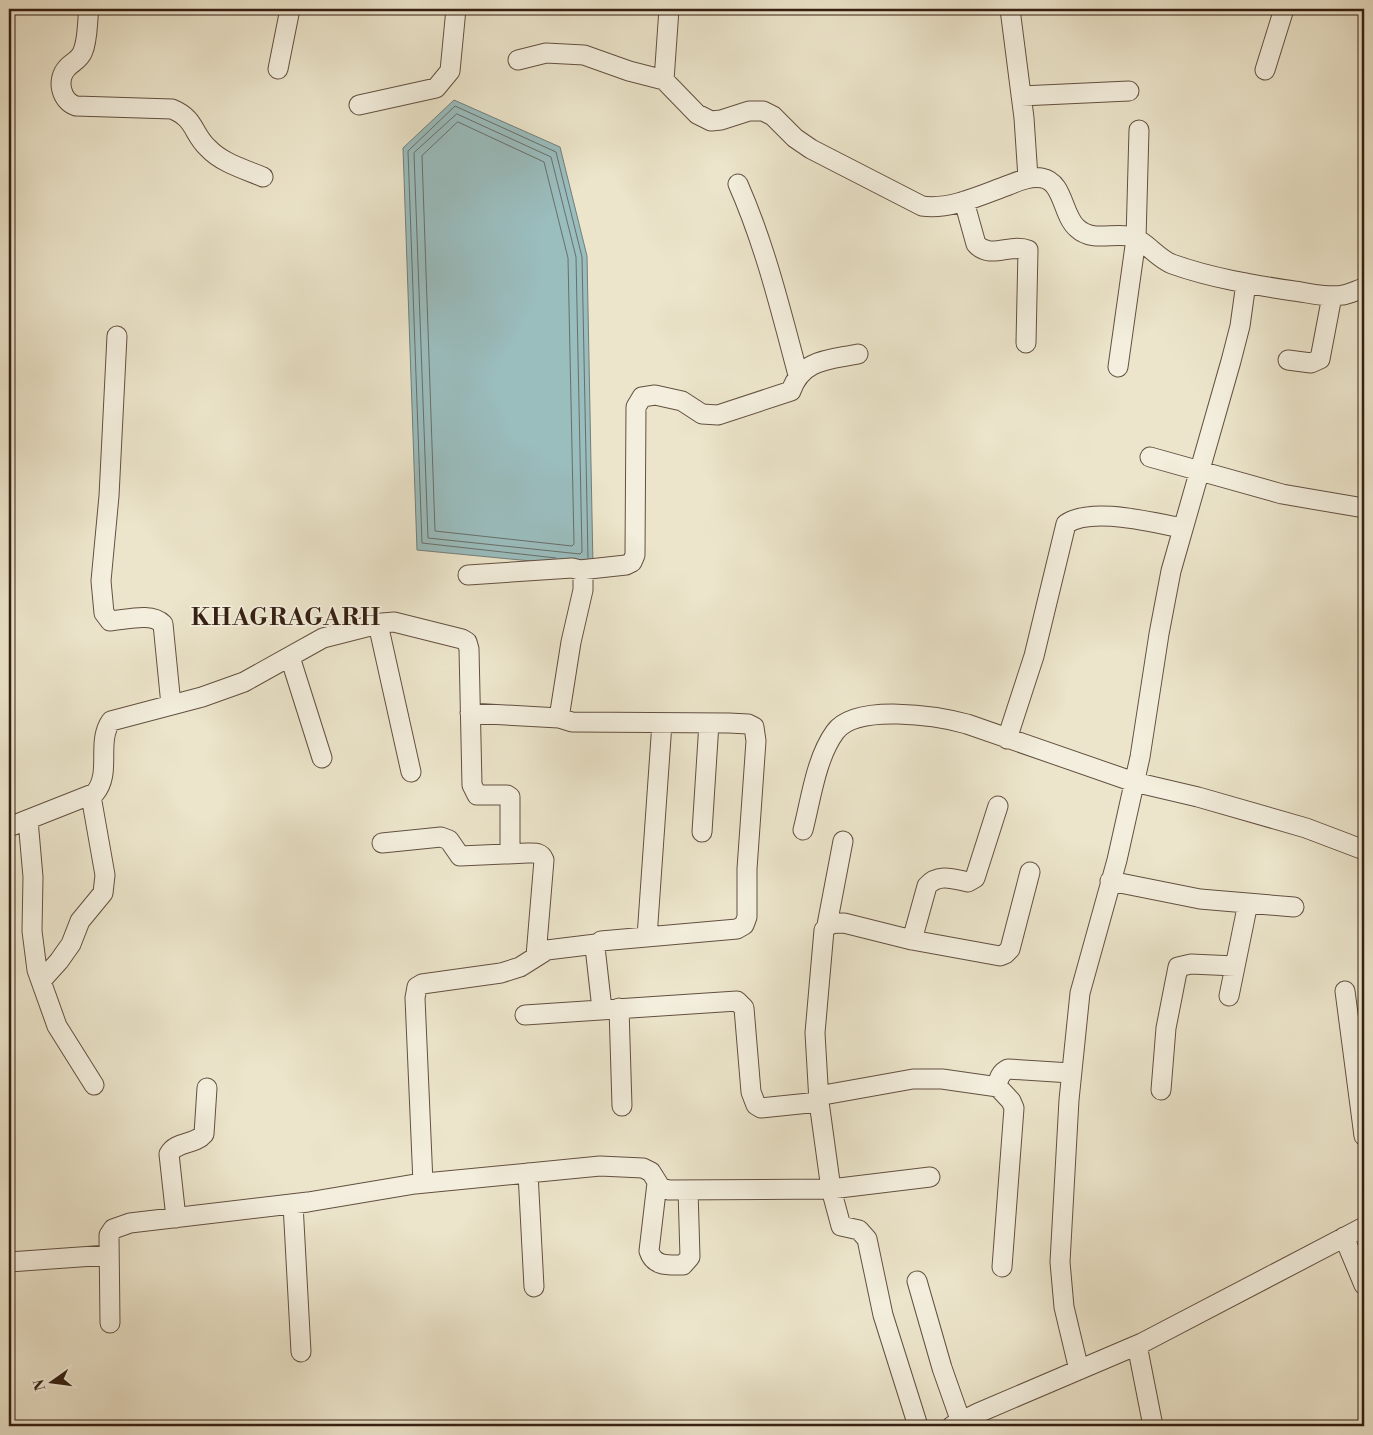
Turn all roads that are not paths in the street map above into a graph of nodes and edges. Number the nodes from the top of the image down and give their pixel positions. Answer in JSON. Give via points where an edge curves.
{"nodes":[{"id":1,"x":89,"y":9,"type":"edge"},
{"id":2,"x":290,"y":9,"type":"edge"},
{"id":3,"x":456,"y":9,"type":"edge"},
{"id":4,"x":669,"y":9,"type":"edge"},
{"id":5,"x":1010,"y":9,"type":"edge"},
{"id":6,"x":1284,"y":9,"type":"edge"},
{"id":7,"x":518,"y":60,"type":"dead end"},
{"id":8,"x":278,"y":69,"type":"dead end"},
{"id":9,"x":1264,"y":70,"type":"dead end"},
{"id":10,"x":664,"y":80,"type":"junction"},
{"id":11,"x":1129,"y":91,"type":"dead end"},
{"id":12,"x":1022,"y":96,"type":"junction"},
{"id":13,"x":359,"y":105,"type":"dead end"},
{"id":14,"x":1139,"y":130,"type":"dead end"},
{"id":15,"x":263,"y":176,"type":"dead end"},
{"id":16,"x":1028,"y":178,"type":"junction"},
{"id":17,"x":738,"y":184,"type":"dead end"},
{"id":18,"x":964,"y":201,"type":"junction"},
{"id":19,"x":1136,"y":239,"type":"junction"},
{"id":20,"x":1246,"y":283,"type":"junction"},
{"id":21,"x":1364,"y":288,"type":"edge"},
{"id":22,"x":1332,"y":296,"type":"junction"},
{"id":23,"x":117,"y":336,"type":"dead end"},
{"id":24,"x":1026,"y":343,"type":"dead end"},
{"id":25,"x":858,"y":354,"type":"dead end"},
{"id":26,"x":1288,"y":360,"type":"dead end"},
{"id":27,"x":1118,"y":367,"type":"dead end"},
{"id":28,"x":798,"y":375,"type":"junction"},
{"id":29,"x":1150,"y":457,"type":"dead end"},
{"id":30,"x":1199,"y":470,"type":"junction"},
{"id":31,"x":1364,"y":508,"type":"edge"},
{"id":32,"x":1182,"y":528,"type":"junction"},
{"id":33,"x":580,"y":570,"type":"junction"},
{"id":34,"x":468,"y":575,"type":"dead end"},
{"id":35,"x":378,"y":624,"type":"junction"},
{"id":36,"x":290,"y":657,"type":"junction"},
{"id":37,"x":171,"y":705,"type":"junction"},
{"id":38,"x":470,"y":713,"type":"junction"},
{"id":39,"x":559,"y":718,"type":"junction"},
{"id":40,"x":662,"y":723,"type":"junction"},
{"id":41,"x":709,"y":723,"type":"junction"},
{"id":42,"x":1007,"y":739,"type":"junction"},
{"id":43,"x":322,"y":758,"type":"dead end"},
{"id":44,"x":411,"y":772,"type":"dead end"},
{"id":45,"x":1134,"y":782,"type":"junction"},
{"id":46,"x":91,"y":796,"type":"junction"},
{"id":47,"x":998,"y":806,"type":"dead end"},
{"id":48,"x":28,"y":820,"type":"junction"},
{"id":49,"x":9,"y":827,"type":"edge"},
{"id":50,"x":803,"y":830,"type":"dead end"},
{"id":51,"x":702,"y":832,"type":"dead end"},
{"id":52,"x":843,"y":841,"type":"dead end"},
{"id":53,"x":382,"y":843,"type":"dead end"},
{"id":54,"x":1364,"y":850,"type":"edge"},
{"id":55,"x":510,"y":854,"type":"junction"},
{"id":56,"x":1030,"y":872,"type":"dead end"},
{"id":57,"x":1110,"y":881,"type":"junction"},
{"id":58,"x":1248,"y":903,"type":"junction"},
{"id":59,"x":1294,"y":907,"type":"dead end"},
{"id":60,"x":827,"y":925,"type":"junction"},
{"id":61,"x":647,"y":937,"type":"junction"},
{"id":62,"x":912,"y":940,"type":"junction"},
{"id":63,"x":596,"y":944,"type":"junction"},
{"id":64,"x":536,"y":956,"type":"junction"},
{"id":65,"x":1235,"y":966,"type":"junction"},
{"id":66,"x":41,"y":982,"type":"junction"},
{"id":67,"x":1345,"y":991,"type":"dead end"},
{"id":68,"x":1229,"y":996,"type":"dead end"},
{"id":69,"x":610,"y":1008,"type":"junction"},
{"id":70,"x":524,"y":1015,"type":"dead end"},
{"id":71,"x":1071,"y":1073,"type":"junction"},
{"id":72,"x":94,"y":1085,"type":"dead end"},
{"id":73,"x":207,"y":1088,"type":"dead end"},
{"id":74,"x":998,"y":1088,"type":"junction"},
{"id":75,"x":1161,"y":1090,"type":"dead end"},
{"id":76,"x":818,"y":1099,"type":"junction"},
{"id":77,"x":622,"y":1106,"type":"dead end"},
{"id":78,"x":1364,"y":1136,"type":"edge"},
{"id":79,"x":528,"y":1173,"type":"junction"},
{"id":80,"x":930,"y":1177,"type":"dead end"},
{"id":81,"x":424,"y":1183,"type":"junction"},
{"id":82,"x":657,"y":1183,"type":"junction"},
{"id":83,"x":831,"y":1189,"type":"junction"},
{"id":84,"x":688,"y":1190,"type":"junction"},
{"id":85,"x":293,"y":1204,"type":"junction"},
{"id":86,"x":176,"y":1218,"type":"junction"},
{"id":87,"x":1364,"y":1227,"type":"edge"},
{"id":88,"x":1344,"y":1237,"type":"junction"},
{"id":89,"x":108,"y":1255,"type":"junction"},
{"id":90,"x":9,"y":1262,"type":"edge"},
{"id":91,"x":1002,"y":1266,"type":"dead end"},
{"id":92,"x":917,"y":1281,"type":"dead end"},
{"id":93,"x":1364,"y":1286,"type":"edge"},
{"id":94,"x":534,"y":1287,"type":"dead end"},
{"id":95,"x":110,"y":1323,"type":"dead end"},
{"id":96,"x":1137,"y":1345,"type":"junction"},
{"id":97,"x":301,"y":1352,"type":"dead end"},
{"id":98,"x":1079,"y":1370,"type":"junction"},
{"id":99,"x":956,"y":1424,"type":"edge"},
{"id":100,"x":918,"y":1426,"type":"edge"},
{"id":101,"x":1153,"y":1426,"type":"edge"}],
"edges":[{"from":1,"to":15,"type":"street","via":[[83,53],[66,68],[62,79],[61,92],[65,100],[76,106],[172,109],[192,121],[205,146],[215,155]]},
{"from":2,"to":8,"type":"street"},
{"from":3,"to":13,"type":"street","via":[[450,71],[436,88]]},
{"from":4,"to":10,"type":"street"},
{"from":5,"to":12,"type":"street"},
{"from":6,"to":9,"type":"street"},
{"from":7,"to":10,"type":"street","via":[[546,53],[584,55]]},
{"from":10,"to":18,"type":"street","via":[[697,114],[711,121],[749,111],[763,111],[811,149],[922,206],[940,207]]},
{"from":11,"to":12,"type":"street"},
{"from":12,"to":16,"type":"street"},
{"from":14,"to":19,"type":"street"},
{"from":16,"to":18,"type":"street"},
{"from":16,"to":19,"type":"street","via":[[1048,179],[1056,186],[1071,221],[1078,229],[1100,237],[1128,236]]},
{"from":17,"to":28,"type":"street","via":[[774,284]]},
{"from":18,"to":24,"type":"street","via":[[976,244],[981,250],[1028,250]]},
{"from":19,"to":20,"type":"street","via":[[1171,263]]},
{"from":19,"to":27,"type":"street"},
{"from":20,"to":22,"type":"street"},
{"from":20,"to":30,"type":"street","via":[[1234,352]]},
{"from":21,"to":22,"type":"street","via":[[1343,296]]},
{"from":22,"to":26,"type":"street","via":[[1320,359],[1311,363]]},
{"from":23,"to":37,"type":"street","via":[[102,604],[110,621],[151,617],[163,624]]},
{"from":25,"to":28,"type":"street","via":[[812,365]]},
{"from":28,"to":33,"type":"street","via":[[791,391],[718,415],[702,414],[672,397],[647,394],[642,397],[636,407],[635,556],[626,565]]},
{"from":29,"to":30,"type":"street"},
{"from":30,"to":31,"type":"street","via":[[1282,494]]},
{"from":30,"to":32,"type":"street"},
{"from":32,"to":42,"type":"street","via":[[1097,517],[1066,524],[1036,648]]},
{"from":32,"to":45,"type":"street","via":[[1159,634]]},
{"from":33,"to":34,"type":"street"},
{"from":33,"to":39,"type":"street","via":[[583,590]]},
{"from":35,"to":36,"type":"street","via":[[324,638]]},
{"from":35,"to":38,"type":"street","via":[[394,622],[462,638],[467,642]]},
{"from":35,"to":44,"type":"street"},
{"from":36,"to":37,"type":"street","via":[[244,682]]},
{"from":36,"to":43,"type":"street"},
{"from":37,"to":46,"type":"street","via":[[111,721],[105,737],[102,780]]},
{"from":38,"to":39,"type":"street"},
{"from":38,"to":55,"type":"street","via":[[472,785],[477,795],[510,797]]},
{"from":39,"to":40,"type":"street","via":[[572,722]]},
{"from":40,"to":41,"type":"street"},
{"from":40,"to":61,"type":"street"},
{"from":41,"to":51,"type":"street"},
{"from":41,"to":61,"type":"street","via":[[754,727],[756,741],[747,917],[738,929]]},
{"from":42,"to":45,"type":"street"},
{"from":42,"to":50,"type":"street","via":[[942,717],[884,714],[842,725],[828,744]]},
{"from":45,"to":54,"type":"street","via":[[1297,825]]},
{"from":45,"to":57,"type":"street"},
{"from":46,"to":48,"type":"street"},
{"from":46,"to":66,"type":"street","via":[[105,875],[103,893],[80,921],[71,944]]},
{"from":47,"to":62,"type":"street","via":[[975,878],[968,882],[946,877],[931,882],[927,886]]},
{"from":48,"to":49,"type":"street"},
{"from":48,"to":66,"type":"street","via":[[33,877],[32,931]]},
{"from":52,"to":60,"type":"street"},
{"from":53,"to":55,"type":"street","via":[[441,836],[449,840],[460,856]]},
{"from":55,"to":64,"type":"street","via":[[537,853],[544,860]]},
{"from":56,"to":62,"type":"street","via":[[1010,949],[1005,954],[978,954]]},
{"from":57,"to":58,"type":"street","via":[[1172,894]]},
{"from":57,"to":71,"type":"street","via":[[1080,993]]},
{"from":58,"to":59,"type":"street"},
{"from":58,"to":65,"type":"street"},
{"from":60,"to":62,"type":"street","via":[[844,923]]},
{"from":60,"to":76,"type":"street","via":[[817,992]]},
{"from":61,"to":63,"type":"street"},
{"from":63,"to":64,"type":"street","via":[[561,947]]},
{"from":63,"to":69,"type":"street","via":[[594,948]]},
{"from":64,"to":81,"type":"street","via":[[520,968],[422,984],[415,990]]},
{"from":65,"to":68,"type":"street"},
{"from":65,"to":75,"type":"street","via":[[1191,964],[1178,967],[1166,1028]]},
{"from":66,"to":72,"type":"street","via":[[57,1026]]},
{"from":67,"to":78,"type":"street"},
{"from":69,"to":70,"type":"street"},
{"from":69,"to":76,"type":"street","via":[[737,1000],[744,1008],[756,1105],[761,1108]]},
{"from":69,"to":77,"type":"street"},
{"from":71,"to":74,"type":"street","via":[[1008,1069],[998,1079]]},
{"from":71,"to":98,"type":"street","via":[[1060,1262],[1064,1307]]},
{"from":73,"to":86,"type":"street","via":[[204,1134],[198,1140],[173,1148],[169,1154]]},
{"from":74,"to":76,"type":"street","via":[[942,1079],[913,1080]]},
{"from":74,"to":91,"type":"street","via":[[1014,1108]]},
{"from":76,"to":83,"type":"street"},
{"from":79,"to":81,"type":"street"},
{"from":79,"to":82,"type":"street","via":[[600,1166],[643,1168],[651,1172]]},
{"from":79,"to":94,"type":"street"},
{"from":80,"to":83,"type":"street"},
{"from":81,"to":85,"type":"street"},
{"from":82,"to":84,"type":"street","via":[[669,1190]]},
{"from":82,"to":84,"type":"street","via":[[650,1251],[657,1263],[683,1265],[690,1258]]},
{"from":83,"to":84,"type":"street"},
{"from":83,"to":100,"type":"street","via":[[841,1226],[859,1230],[867,1239],[883,1316]]},
{"from":85,"to":86,"type":"street"},
{"from":85,"to":97,"type":"street"},
{"from":86,"to":89,"type":"street","via":[[130,1223],[113,1229],[109,1235]]},
{"from":87,"to":88,"type":"street"},
{"from":88,"to":93,"type":"street"},
{"from":88,"to":96,"type":"street"},
{"from":89,"to":90,"type":"street"},
{"from":89,"to":95,"type":"street"},
{"from":92,"to":99,"type":"street"},
{"from":96,"to":98,"type":"street"},
{"from":96,"to":101,"type":"street"},
{"from":98,"to":99,"type":"street"}]}
